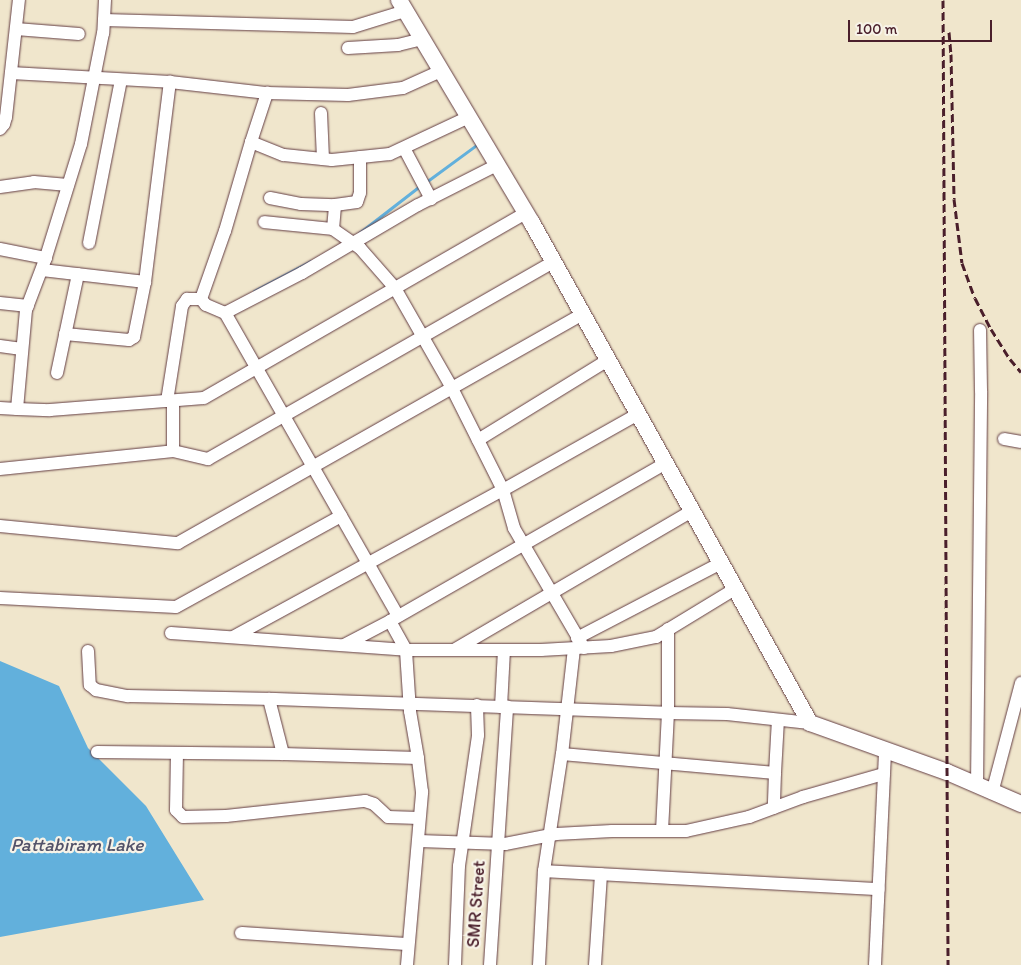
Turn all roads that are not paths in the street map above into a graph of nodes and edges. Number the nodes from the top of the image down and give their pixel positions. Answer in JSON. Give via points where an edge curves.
{"nodes":[{"id":1,"x":18,"y":0,"type":"edge"},
{"id":2,"x":105,"y":0,"type":"edge"},
{"id":3,"x":402,"y":5,"type":"edge"},
{"id":4,"x":104,"y":20,"type":"junction"},
{"id":5,"x":16,"y":29,"type":"junction"},
{"id":6,"x":79,"y":34,"type":"dead end"},
{"id":7,"x":422,"y":39,"type":"junction"},
{"id":8,"x":348,"y":48,"type":"dead end"},
{"id":9,"x":441,"y":72,"type":"junction"},
{"id":10,"x":11,"y":73,"type":"junction"},
{"id":11,"x":94,"y":78,"type":"junction"},
{"id":12,"x":121,"y":80,"type":"junction"},
{"id":13,"x":170,"y":82,"type":"junction"},
{"id":14,"x":267,"y":93,"type":"junction"},
{"id":15,"x":321,"y":113,"type":"dead end"},
{"id":16,"x":469,"y":117,"type":"junction"},
{"id":17,"x":0,"y":129,"type":"edge"},
{"id":18,"x":250,"y":142,"type":"junction"},
{"id":19,"x":404,"y":148,"type":"junction"},
{"id":20,"x":360,"y":157,"type":"junction"},
{"id":21,"x":323,"y":159,"type":"junction"},
{"id":22,"x":497,"y":165,"type":"junction"},
{"id":23,"x":68,"y":185,"type":"junction"},
{"id":24,"x":0,"y":187,"type":"edge"},
{"id":25,"x":426,"y":190,"type":"junction"},
{"id":26,"x":270,"y":198,"type":"dead end"},
{"id":27,"x":334,"y":205,"type":"junction"},
{"id":28,"x":526,"y":213,"type":"junction"},
{"id":29,"x":264,"y":222,"type":"dead end"},
{"id":30,"x":333,"y":229,"type":"junction"},
{"id":31,"x":355,"y":242,"type":"junction"},
{"id":32,"x":89,"y":243,"type":"dead end"},
{"id":33,"x":0,"y":249,"type":"edge"},
{"id":34,"x":554,"y":262,"type":"junction"},
{"id":35,"x":44,"y":264,"type":"junction"},
{"id":36,"x":78,"y":274,"type":"junction"},
{"id":37,"x":145,"y":282,"type":"junction"},
{"id":38,"x":395,"y":288,"type":"junction"},
{"id":39,"x":201,"y":299,"type":"junction"},
{"id":40,"x":0,"y":303,"type":"edge"},
{"id":41,"x":28,"y":306,"type":"junction"},
{"id":42,"x":225,"y":312,"type":"junction"},
{"id":43,"x":582,"y":314,"type":"junction"},
{"id":44,"x":980,"y":330,"type":"dead end"},
{"id":45,"x":65,"y":334,"type":"junction"},
{"id":46,"x":422,"y":336,"type":"junction"},
{"id":47,"x":0,"y":346,"type":"edge"},
{"id":48,"x":22,"y":349,"type":"junction"},
{"id":49,"x":608,"y":360,"type":"junction"},
{"id":50,"x":256,"y":368,"type":"junction"},
{"id":51,"x":57,"y":373,"type":"dead end"},
{"id":52,"x":452,"y":388,"type":"junction"},
{"id":53,"x":170,"y":401,"type":"junction"},
{"id":54,"x":0,"y":408,"type":"edge"},
{"id":55,"x":17,"y":409,"type":"junction"},
{"id":56,"x":638,"y":414,"type":"junction"},
{"id":57,"x":283,"y":415,"type":"junction"},
{"id":58,"x":1004,"y":439,"type":"dead end"},
{"id":59,"x":478,"y":440,"type":"junction"},
{"id":60,"x":1021,"y":442,"type":"edge"},
{"id":61,"x":173,"y":451,"type":"junction"},
{"id":62,"x":666,"y":464,"type":"junction"},
{"id":63,"x":312,"y":468,"type":"junction"},
{"id":64,"x":0,"y":469,"type":"edge"},
{"id":65,"x":503,"y":490,"type":"junction"},
{"id":66,"x":692,"y":511,"type":"junction"},
{"id":67,"x":341,"y":516,"type":"junction"},
{"id":68,"x":0,"y":526,"type":"edge"},
{"id":69,"x":523,"y":544,"type":"junction"},
{"id":70,"x":721,"y":563,"type":"junction"},
{"id":71,"x":368,"y":565,"type":"junction"},
{"id":72,"x":735,"y":589,"type":"junction"},
{"id":73,"x":552,"y":592,"type":"junction"},
{"id":74,"x":0,"y":598,"type":"edge"},
{"id":75,"x":394,"y":618,"type":"junction"},
{"id":76,"x":668,"y":629,"type":"junction"},
{"id":77,"x":171,"y":633,"type":"dead end"},
{"id":78,"x":232,"y":637,"type":"junction"},
{"id":79,"x":344,"y":645,"type":"junction"},
{"id":80,"x":578,"y":645,"type":"junction"},
{"id":81,"x":406,"y":650,"type":"junction"},
{"id":82,"x":454,"y":650,"type":"junction"},
{"id":83,"x":504,"y":650,"type":"junction"},
{"id":84,"x":88,"y":651,"type":"dead end"},
{"id":85,"x":1021,"y":683,"type":"edge"},
{"id":86,"x":268,"y":698,"type":"junction"},
{"id":87,"x":409,"y":703,"type":"junction"},
{"id":88,"x":477,"y":705,"type":"junction"},
{"id":89,"x":504,"y":707,"type":"junction"},
{"id":90,"x":568,"y":709,"type":"junction"},
{"id":91,"x":668,"y":713,"type":"junction"},
{"id":92,"x":778,"y":720,"type":"junction"},
{"id":93,"x":810,"y":723,"type":"junction"},
{"id":94,"x":97,"y":752,"type":"dead end"},
{"id":95,"x":885,"y":752,"type":"junction"},
{"id":96,"x":177,"y":753,"type":"junction"},
{"id":97,"x":283,"y":754,"type":"junction"},
{"id":98,"x":562,"y":754,"type":"junction"},
{"id":99,"x":418,"y":758,"type":"junction"},
{"id":100,"x":664,"y":764,"type":"junction"},
{"id":101,"x":775,"y":773,"type":"junction"},
{"id":102,"x":884,"y":774,"type":"junction"},
{"id":103,"x":977,"y":786,"type":"junction"},
{"id":104,"x":992,"y":793,"type":"junction"},
{"id":105,"x":1021,"y":804,"type":"edge"},
{"id":106,"x":774,"y":808,"type":"junction"},
{"id":107,"x":419,"y":818,"type":"junction"},
{"id":108,"x":662,"y":831,"type":"junction"},
{"id":109,"x":550,"y":835,"type":"junction"},
{"id":110,"x":419,"y":841,"type":"junction"},
{"id":111,"x":462,"y":843,"type":"junction"},
{"id":112,"x":497,"y":844,"type":"junction"},
{"id":113,"x":544,"y":871,"type":"junction"},
{"id":114,"x":601,"y":874,"type":"junction"},
{"id":115,"x":879,"y":889,"type":"junction"},
{"id":116,"x":241,"y":933,"type":"dead end"},
{"id":117,"x":408,"y":944,"type":"junction"},
{"id":118,"x":407,"y":965,"type":"edge"},
{"id":119,"x":455,"y":965,"type":"edge"},
{"id":120,"x":490,"y":965,"type":"edge"},
{"id":121,"x":539,"y":965,"type":"edge"},
{"id":122,"x":594,"y":965,"type":"edge"},
{"id":123,"x":875,"y":965,"type":"edge"}],
"edges":[{"from":1,"to":5,"type":"street"},
{"from":2,"to":4,"type":"street"},
{"from":3,"to":4,"type":"street","via":[[352,27]]},
{"from":3,"to":7,"type":"main road"},
{"from":4,"to":11,"type":"street"},
{"from":5,"to":6,"type":"street"},
{"from":5,"to":10,"type":"street"},
{"from":7,"to":8,"type":"street","via":[[398,45]]},
{"from":7,"to":9,"type":"main road"},
{"from":9,"to":14,"type":"street","via":[[403,88],[348,95]]},
{"from":9,"to":16,"type":"main road"},
{"from":10,"to":11,"type":"street"},
{"from":10,"to":17,"type":"street","via":[[4,124]]},
{"from":11,"to":12,"type":"street"},
{"from":11,"to":23,"type":"street","via":[[81,144]]},
{"from":12,"to":13,"type":"street"},
{"from":12,"to":32,"type":"street"},
{"from":13,"to":14,"type":"street"},
{"from":13,"to":37,"type":"street"},
{"from":14,"to":18,"type":"street"},
{"from":15,"to":21,"type":"street"},
{"from":16,"to":19,"type":"street"},
{"from":16,"to":22,"type":"main road"},
{"from":18,"to":21,"type":"street","via":[[284,155]]},
{"from":18,"to":39,"type":"street","via":[[225,231]]},
{"from":19,"to":20,"type":"street","via":[[390,154]]},
{"from":19,"to":25,"type":"street"},
{"from":20,"to":21,"type":"street"},
{"from":20,"to":27,"type":"street","via":[[359,199],[352,204]]},
{"from":22,"to":25,"type":"street"},
{"from":22,"to":28,"type":"main road"},
{"from":23,"to":24,"type":"street","via":[[34,182]]},
{"from":23,"to":35,"type":"street"},
{"from":25,"to":31,"type":"street"},
{"from":26,"to":27,"type":"street","via":[[301,204]]},
{"from":27,"to":30,"type":"street"},
{"from":28,"to":34,"type":"main road"},
{"from":28,"to":38,"type":"street"},
{"from":29,"to":30,"type":"street"},
{"from":30,"to":31,"type":"street"},
{"from":31,"to":38,"type":"street"},
{"from":31,"to":42,"type":"street"},
{"from":33,"to":35,"type":"street"},
{"from":34,"to":43,"type":"main road"},
{"from":34,"to":46,"type":"street"},
{"from":35,"to":36,"type":"street"},
{"from":35,"to":41,"type":"street"},
{"from":36,"to":37,"type":"street"},
{"from":36,"to":45,"type":"street"},
{"from":37,"to":45,"type":"street","via":[[133,339]]},
{"from":38,"to":46,"type":"street"},
{"from":38,"to":50,"type":"street"},
{"from":39,"to":42,"type":"street","via":[[206,305]]},
{"from":39,"to":53,"type":"street","via":[[187,298],[182,306]]},
{"from":40,"to":41,"type":"street"},
{"from":41,"to":48,"type":"street"},
{"from":42,"to":50,"type":"street"},
{"from":43,"to":49,"type":"main road"},
{"from":43,"to":52,"type":"street"},
{"from":44,"to":103,"type":"street"},
{"from":45,"to":51,"type":"street"},
{"from":46,"to":52,"type":"street"},
{"from":46,"to":57,"type":"street"},
{"from":47,"to":48,"type":"street"},
{"from":48,"to":55,"type":"street"},
{"from":49,"to":56,"type":"main road"},
{"from":49,"to":59,"type":"street"},
{"from":50,"to":53,"type":"street","via":[[204,398]]},
{"from":50,"to":57,"type":"street"},
{"from":52,"to":59,"type":"street"},
{"from":52,"to":63,"type":"street"},
{"from":53,"to":55,"type":"street","via":[[50,410]]},
{"from":53,"to":61,"type":"street"},
{"from":54,"to":55,"type":"street"},
{"from":56,"to":62,"type":"main road"},
{"from":56,"to":65,"type":"street"},
{"from":57,"to":61,"type":"street","via":[[208,459]]},
{"from":57,"to":63,"type":"street"},
{"from":58,"to":60,"type":"street"},
{"from":59,"to":65,"type":"street"},
{"from":61,"to":64,"type":"street"},
{"from":62,"to":66,"type":"main road"},
{"from":62,"to":69,"type":"street"},
{"from":63,"to":67,"type":"street"},
{"from":63,"to":68,"type":"street","via":[[178,543]]},
{"from":65,"to":69,"type":"street","via":[[514,528]]},
{"from":65,"to":71,"type":"street"},
{"from":66,"to":70,"type":"main road"},
{"from":66,"to":73,"type":"street"},
{"from":67,"to":71,"type":"street"},
{"from":67,"to":74,"type":"street","via":[[176,607]]},
{"from":69,"to":73,"type":"street"},
{"from":69,"to":75,"type":"street"},
{"from":70,"to":72,"type":"main road"},
{"from":70,"to":80,"type":"street"},
{"from":71,"to":75,"type":"street"},
{"from":71,"to":78,"type":"street"},
{"from":72,"to":76,"type":"street"},
{"from":72,"to":93,"type":"main road"},
{"from":73,"to":80,"type":"street"},
{"from":73,"to":82,"type":"street"},
{"from":75,"to":79,"type":"street"},
{"from":75,"to":81,"type":"street"},
{"from":76,"to":80,"type":"street","via":[[656,637],[611,646]]},
{"from":76,"to":91,"type":"street"},
{"from":77,"to":78,"type":"street"},
{"from":78,"to":79,"type":"street"},
{"from":79,"to":81,"type":"street"},
{"from":80,"to":83,"type":"street"},
{"from":80,"to":90,"type":"street"},
{"from":81,"to":82,"type":"street"},
{"from":81,"to":87,"type":"street"},
{"from":82,"to":83,"type":"street"},
{"from":83,"to":89,"type":"street","name":"SMR Street"},
{"from":84,"to":86,"type":"street","via":[[90,685],[96,690],[128,696]]},
{"from":85,"to":104,"type":"street"},
{"from":86,"to":87,"type":"street"},
{"from":86,"to":97,"type":"street"},
{"from":87,"to":88,"type":"street"},
{"from":87,"to":99,"type":"street"},
{"from":88,"to":89,"type":"street"},
{"from":88,"to":111,"type":"street","via":[[478,735]]},
{"from":89,"to":90,"type":"street"},
{"from":89,"to":112,"type":"street","name":"SMR Street"},
{"from":90,"to":91,"type":"street"},
{"from":90,"to":98,"type":"street"},
{"from":91,"to":92,"type":"street","via":[[727,714]]},
{"from":91,"to":100,"type":"street"},
{"from":92,"to":93,"type":"street"},
{"from":92,"to":101,"type":"street"},
{"from":93,"to":95,"type":"main road"},
{"from":94,"to":96,"type":"street"},
{"from":95,"to":102,"type":"street"},
{"from":95,"to":103,"type":"main road","via":[[947,772]]},
{"from":96,"to":97,"type":"street"},
{"from":96,"to":107,"type":"street","via":[[176,810],[184,817],[226,816],[366,801],[388,817]]},
{"from":97,"to":99,"type":"street"},
{"from":98,"to":100,"type":"street"},
{"from":98,"to":109,"type":"street"},
{"from":99,"to":107,"type":"street","via":[[422,792]]},
{"from":100,"to":101,"type":"street"},
{"from":100,"to":108,"type":"street"},
{"from":101,"to":106,"type":"street"},
{"from":102,"to":106,"type":"street"},
{"from":102,"to":115,"type":"street"},
{"from":103,"to":104,"type":"main road"},
{"from":104,"to":105,"type":"main road"},
{"from":106,"to":108,"type":"street","via":[[686,831]]},
{"from":107,"to":110,"type":"street"},
{"from":108,"to":109,"type":"street"},
{"from":109,"to":112,"type":"street"},
{"from":109,"to":113,"type":"street"},
{"from":110,"to":111,"type":"street"},
{"from":110,"to":117,"type":"street"},
{"from":111,"to":112,"type":"street"},
{"from":111,"to":119,"type":"street"},
{"from":112,"to":120,"type":"street","name":"SMR Street"},
{"from":113,"to":114,"type":"street"},
{"from":113,"to":121,"type":"street"},
{"from":114,"to":115,"type":"street"},
{"from":114,"to":122,"type":"street"},
{"from":115,"to":123,"type":"street"},
{"from":116,"to":117,"type":"street"},
{"from":117,"to":118,"type":"street"}]}
